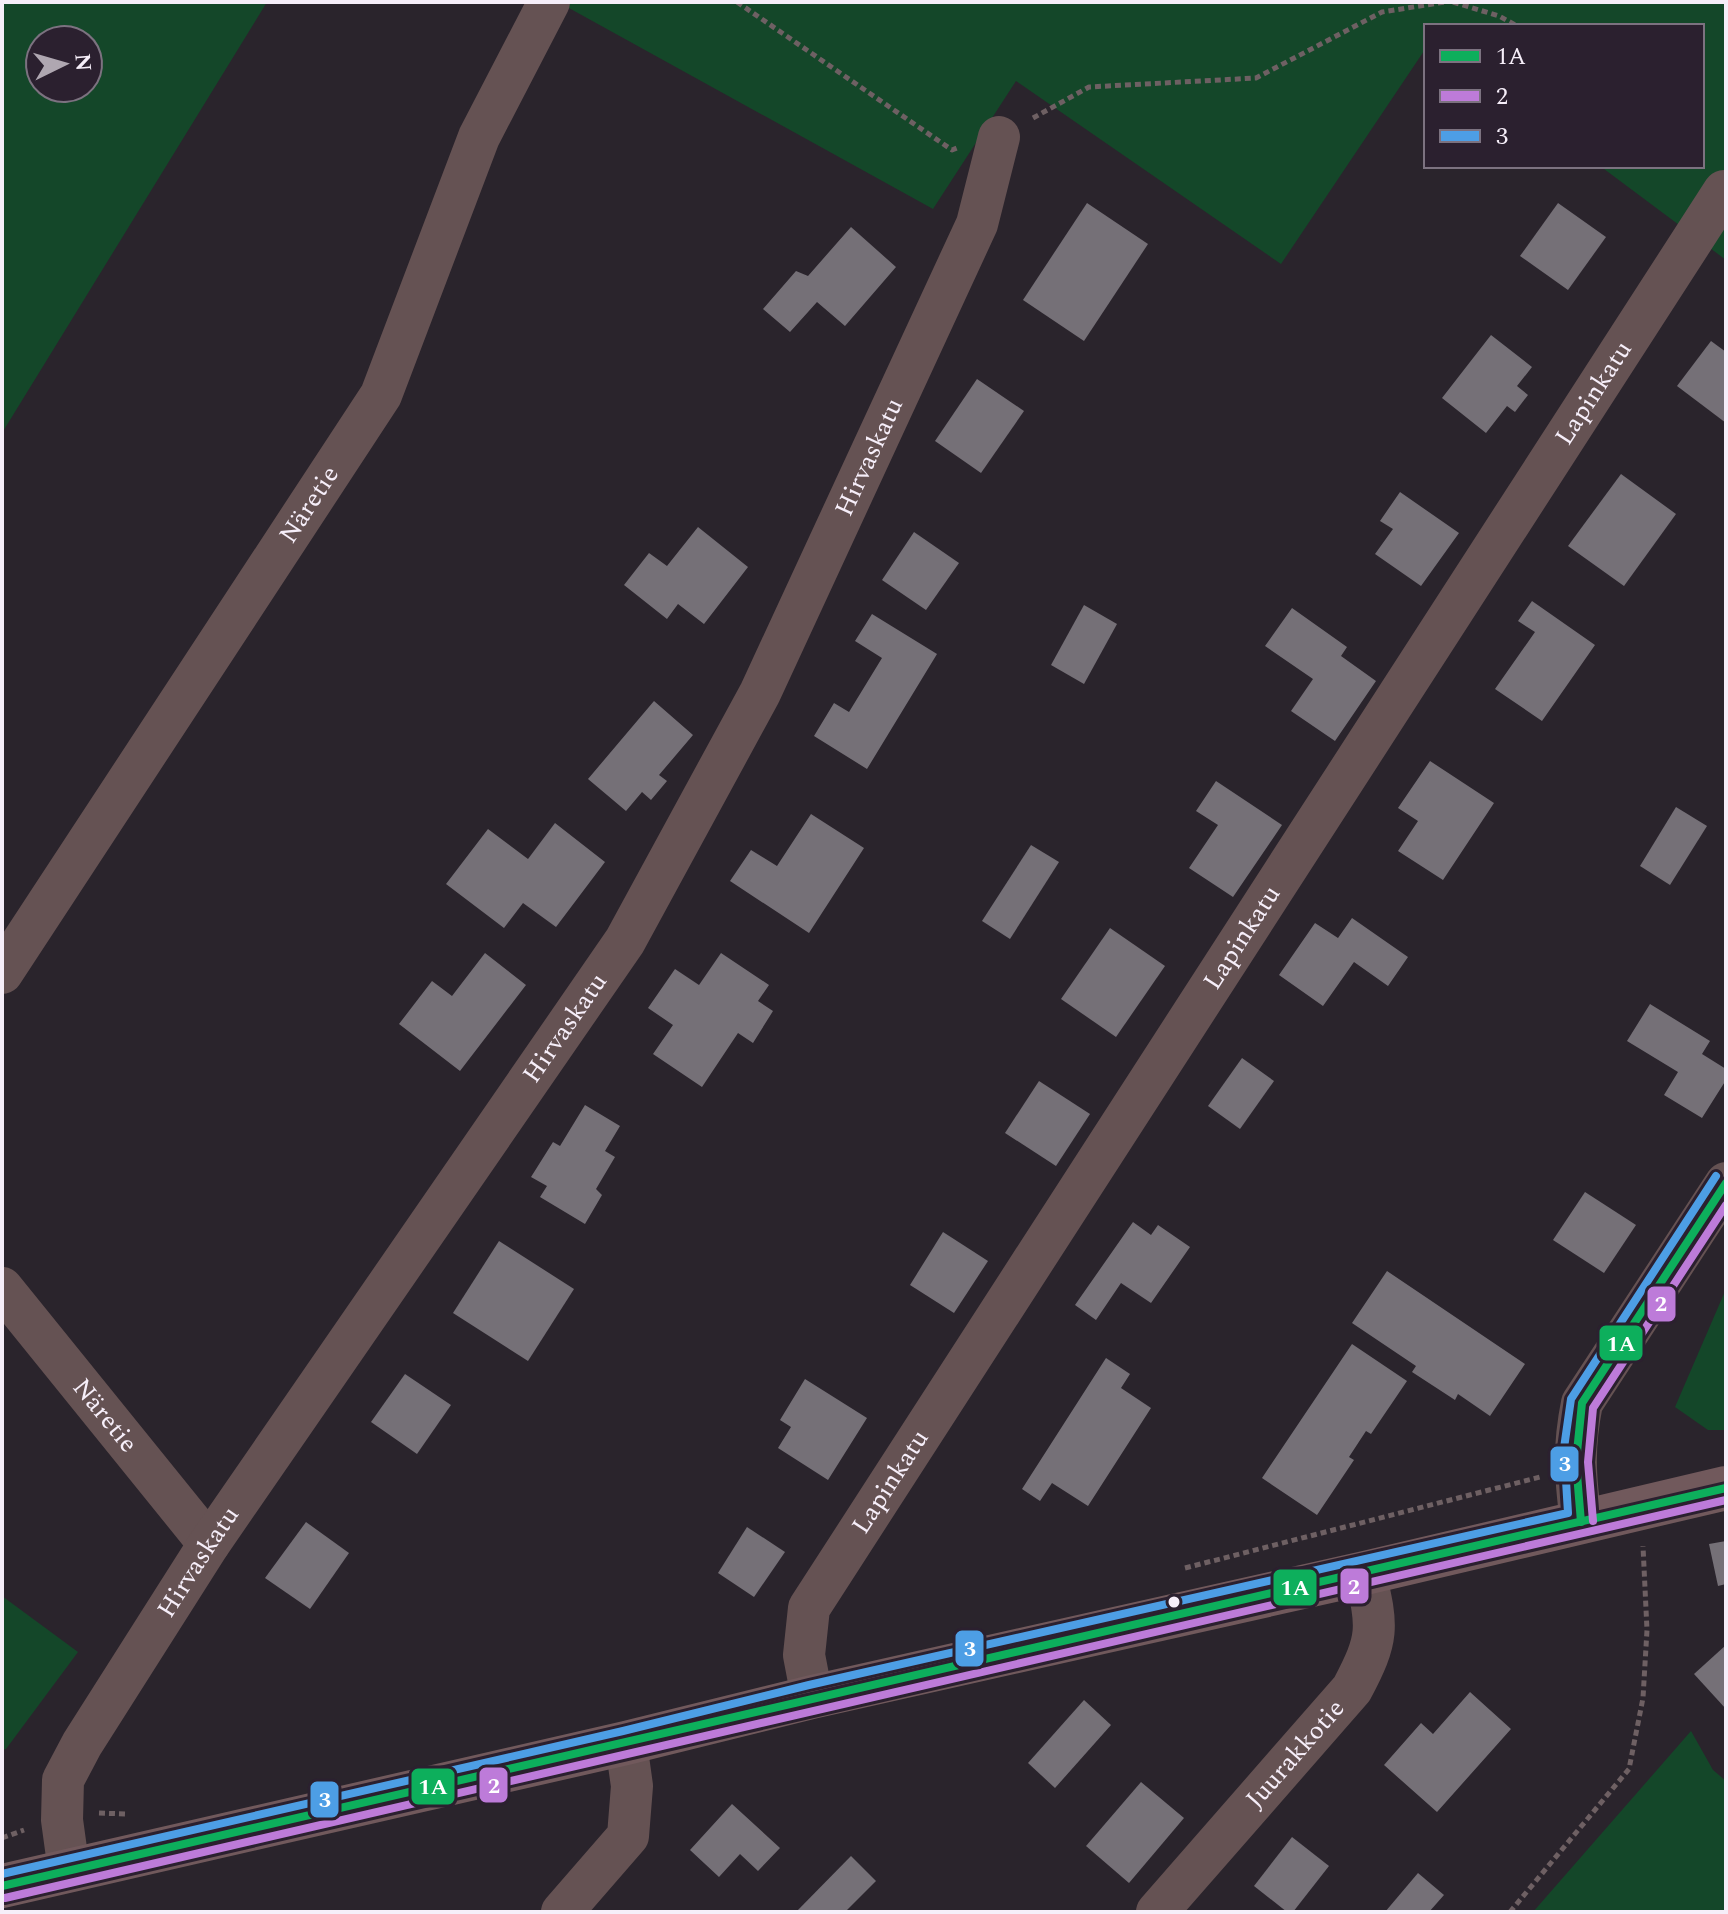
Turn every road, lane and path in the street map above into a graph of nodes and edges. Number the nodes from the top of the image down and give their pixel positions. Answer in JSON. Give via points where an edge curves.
{"nodes":[{"id":1,"x":549,"y":2,"type":"edge"},
{"id":2,"x":737,"y":2,"type":"edge"},
{"id":3,"x":1445,"y":2,"type":"edge"},
{"id":4,"x":1453,"y":2,"type":"edge"},
{"id":5,"x":1513,"y":24,"type":"edge"},
{"id":6,"x":999,"y":137,"type":"junction"},
{"id":7,"x":1724,"y":191,"type":"edge"},
{"id":8,"x":2,"y":973,"type":"edge"},
{"id":9,"x":1726,"y":1183,"type":"edge"},
{"id":10,"x":2,"y":1288,"type":"edge"},
{"id":11,"x":1726,"y":1488,"type":"edge"},
{"id":12,"x":1637,"y":1507,"type":"junction"},
{"id":13,"x":1581,"y":1522,"type":"junction"},
{"id":14,"x":209,"y":1544,"type":"junction"},
{"id":15,"x":1365,"y":1573,"type":"junction"},
{"id":16,"x":812,"y":1697,"type":"junction"},
{"id":17,"x":626,"y":1743,"type":"junction"},
{"id":18,"x":69,"y":1871,"type":"junction"},
{"id":19,"x":2,"y":1886,"type":"edge"},
{"id":20,"x":562,"y":1912,"type":"edge"},
{"id":21,"x":1157,"y":1912,"type":"edge"},
{"id":22,"x":1510,"y":1912,"type":"edge"}],
"edges":[{"from":1,"to":8,"type":"street","name":"Näretie","via":[[479,137],[381,395]]},
{"from":2,"to":6,"type":"path","via":[[952,150]]},
{"from":3,"to":6,"type":"path","via":[[1382,12],[1256,78],[1089,87]]},
{"from":4,"to":5,"type":"path"},
{"from":6,"to":14,"type":"street","name":"Hirvaskatu","via":[[977,224],[760,693],[625,941]]},
{"from":7,"to":16,"type":"street","name":"Lapinkatu","via":[[809,1608],[804,1655]]},
{"from":9,"to":13,"type":"street","via":[[1582,1403],[1574,1468]]},
{"from":10,"to":14,"type":"street","name":"Näretie"},
{"from":11,"to":12,"type":"main road"},
{"from":12,"to":13,"type":"main road"},
{"from":12,"to":22,"type":"path","via":[[1647,1630],[1643,1698],[1629,1769]]},
{"from":13,"to":15,"type":"main road"},
{"from":14,"to":18,"type":"street","name":"Hirvaskatu","via":[[63,1780]]},
{"from":15,"to":16,"type":"main road"},
{"from":15,"to":21,"type":"street","name":"Juurakkotie","via":[[1376,1617],[1371,1653],[1352,1689]]},
{"from":16,"to":17,"type":"main road"},
{"from":17,"to":18,"type":"main road"},
{"from":17,"to":20,"type":"street","via":[[632,1786],[628,1836]]},
{"from":18,"to":19,"type":"main road"}]}
